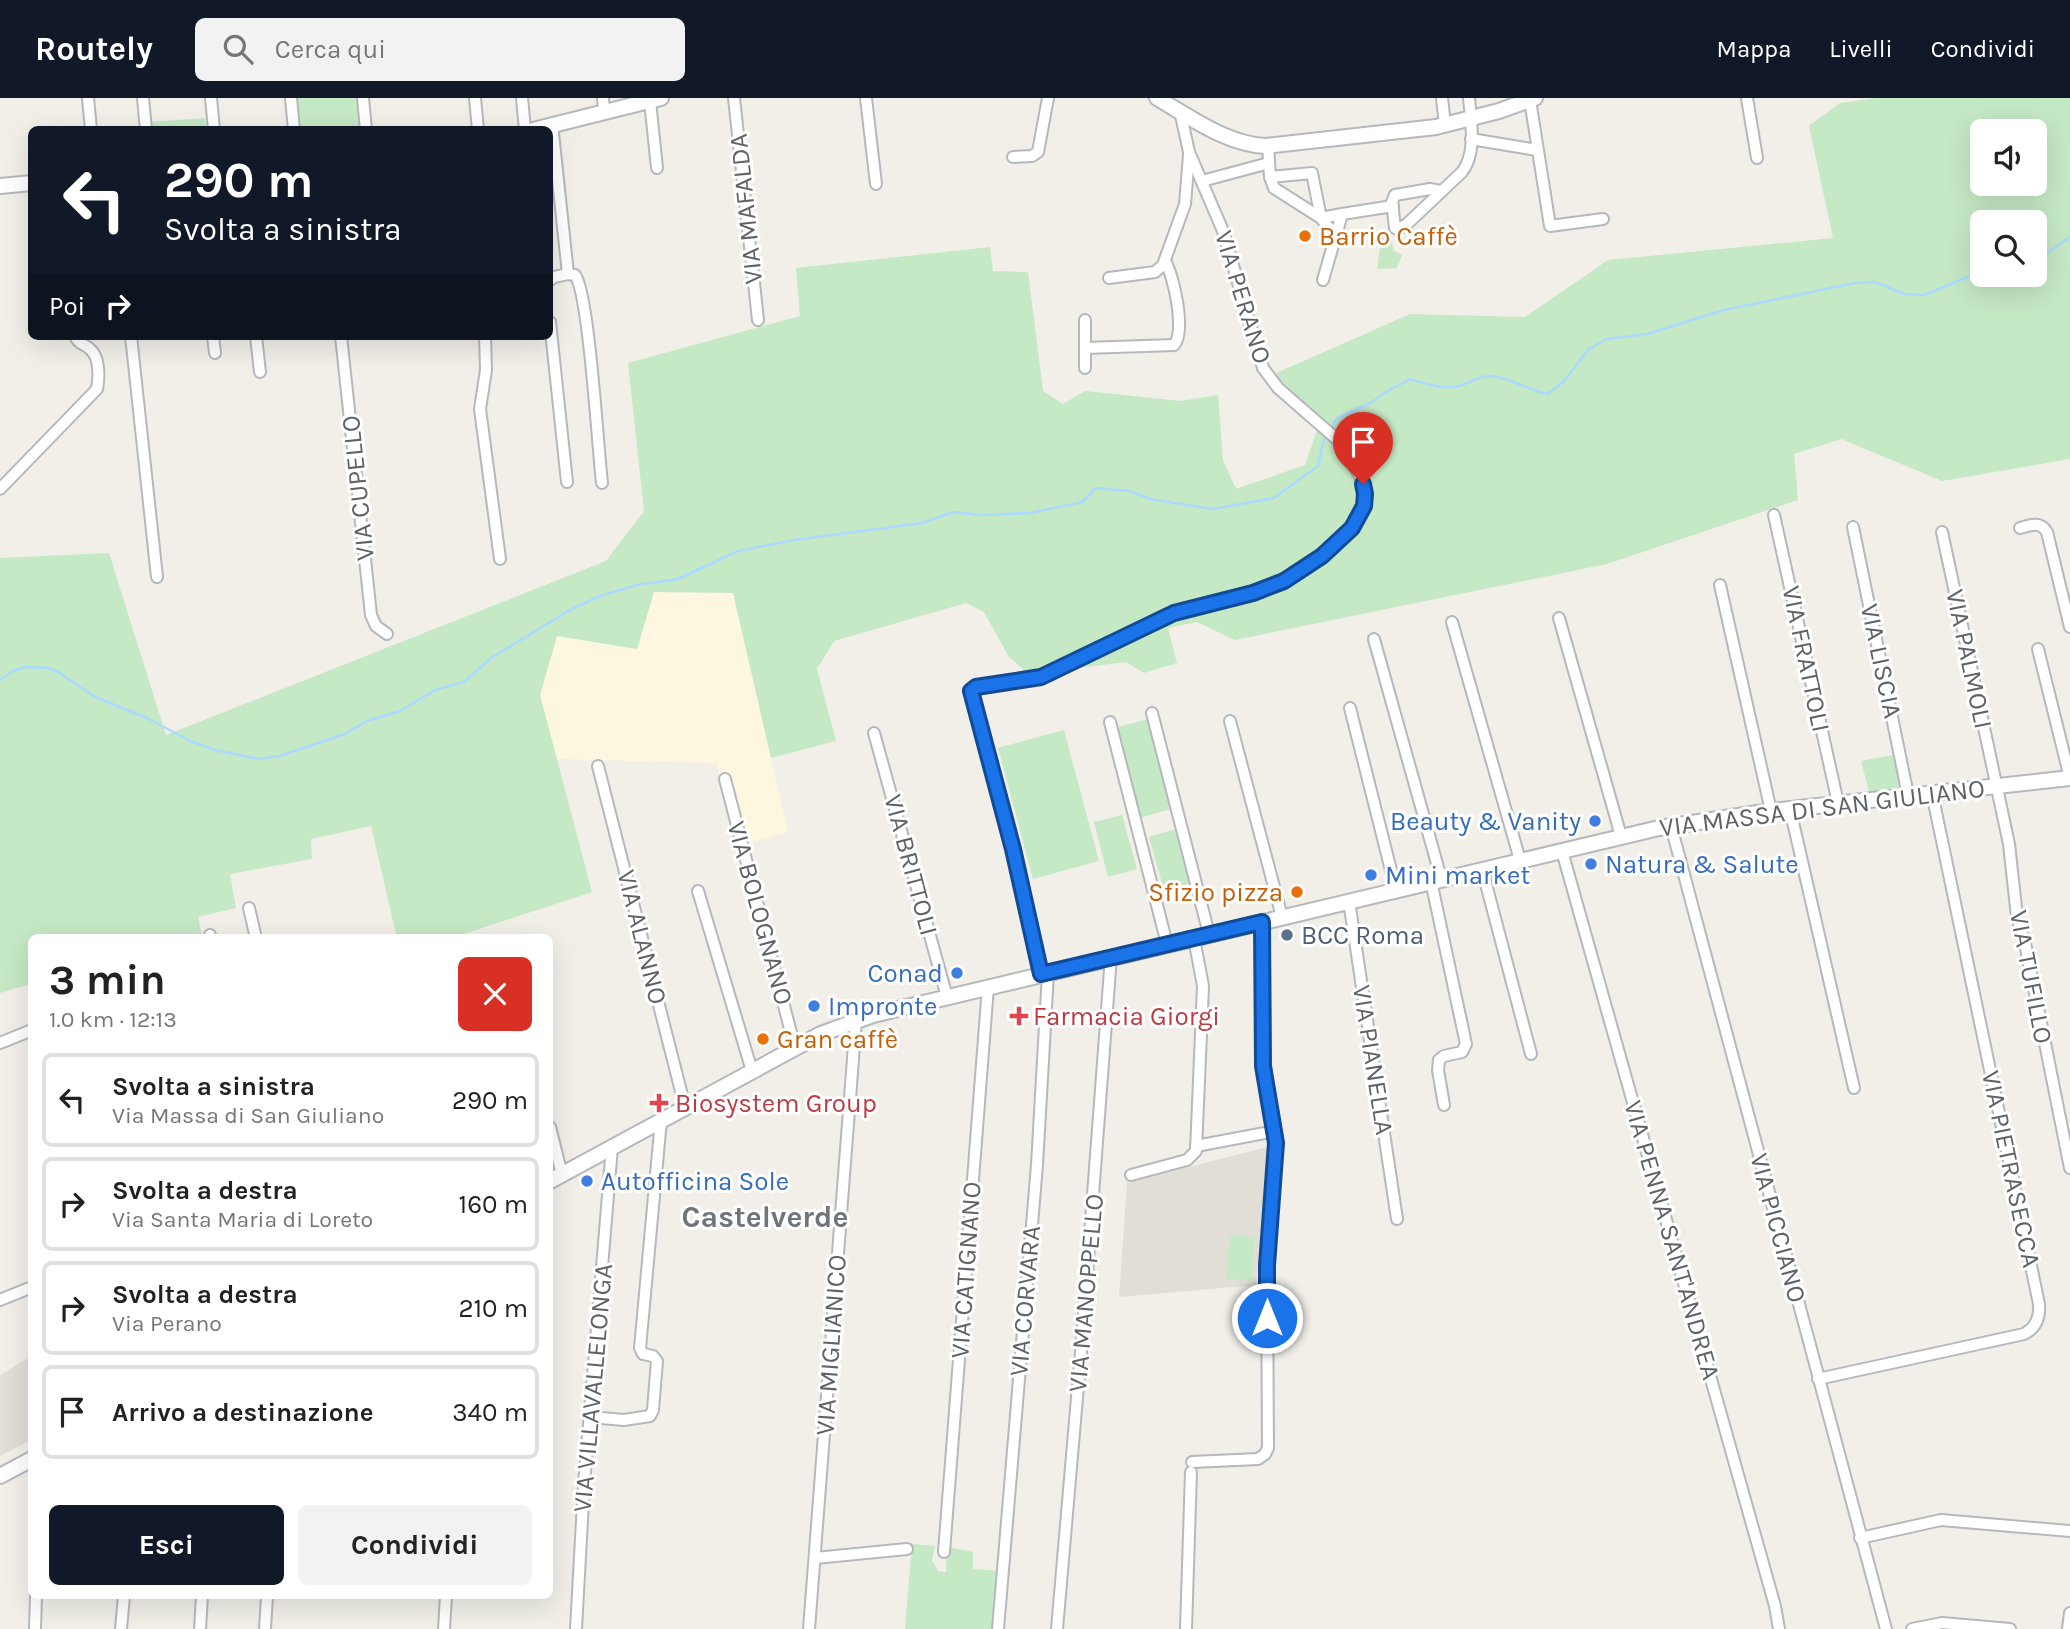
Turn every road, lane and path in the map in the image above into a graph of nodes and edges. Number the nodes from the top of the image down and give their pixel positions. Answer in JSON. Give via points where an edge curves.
{"nodes":[{"id":1,"x":88,"y":98,"type":"edge"},
{"id":2,"x":144,"y":98,"type":"edge"},
{"id":3,"x":211,"y":98,"type":"edge"},
{"id":4,"x":291,"y":98,"type":"edge"},
{"id":5,"x":363,"y":98,"type":"edge"},
{"id":6,"x":475,"y":98,"type":"edge"},
{"id":7,"x":522,"y":98,"type":"edge"},
{"id":8,"x":734,"y":98,"type":"edge"},
{"id":9,"x":866,"y":98,"type":"edge"},
{"id":10,"x":1048,"y":98,"type":"edge"},
{"id":11,"x":1157,"y":98,"type":"edge"},
{"id":12,"x":1442,"y":98,"type":"edge"},
{"id":13,"x":1469,"y":98,"type":"edge"},
{"id":14,"x":1747,"y":98,"type":"edge"},
{"id":15,"x":656,"y":99,"type":"edge"},
{"id":16,"x":1533,"y":99,"type":"edge"},
{"id":17,"x":604,"y":104,"type":"edge"},
{"id":18,"x":1180,"y":111,"type":"junction"},
{"id":19,"x":1471,"y":119,"type":"junction"},
{"id":20,"x":552,"y":124,"type":"joint"},
{"id":21,"x":1445,"y":125,"type":"junction"},
{"id":22,"x":91,"y":126,"type":"edge"},
{"id":23,"x":146,"y":126,"type":"edge"},
{"id":24,"x":214,"y":126,"type":"edge"},
{"id":25,"x":294,"y":126,"type":"edge"},
{"id":26,"x":366,"y":126,"type":"edge"},
{"id":27,"x":478,"y":126,"type":"edge"},
{"id":28,"x":525,"y":126,"type":"edge"},
{"id":29,"x":546,"y":126,"type":"edge"},
{"id":30,"x":553,"y":133,"type":"edge"},
{"id":31,"x":1471,"y":139,"type":"junction"},
{"id":32,"x":1268,"y":146,"type":"junction"},
{"id":33,"x":1538,"y":150,"type":"junction"},
{"id":34,"x":1189,"y":152,"type":"junction"},
{"id":35,"x":1013,"y":156,"type":"dead end"},
{"id":36,"x":1757,"y":158,"type":"dead end"},
{"id":37,"x":1269,"y":163,"type":"junction"},
{"id":38,"x":657,"y":168,"type":"dead end"},
{"id":39,"x":1270,"y":177,"type":"junction"},
{"id":40,"x":1202,"y":181,"type":"junction"},
{"id":41,"x":28,"y":183,"type":"edge"},
{"id":42,"x":877,"y":184,"type":"dead end"},
{"id":43,"x":0,"y":186,"type":"edge"},
{"id":44,"x":1441,"y":191,"type":"junction"},
{"id":45,"x":1393,"y":206,"type":"junction"},
{"id":46,"x":1342,"y":214,"type":"junction"},
{"id":47,"x":1321,"y":218,"type":"junction"},
{"id":48,"x":1602,"y":219,"type":"dead end"},
{"id":49,"x":1337,"y":232,"type":"junction"},
{"id":50,"x":1165,"y":261,"type":"junction"},
{"id":51,"x":568,"y":274,"type":"junction"},
{"id":52,"x":553,"y":278,"type":"edge"},
{"id":53,"x":1110,"y":278,"type":"dead end"},
{"id":54,"x":1322,"y":280,"type":"dead end"},
{"id":55,"x":758,"y":320,"type":"dead end"},
{"id":56,"x":1085,"y":320,"type":"dead end"},
{"id":57,"x":77,"y":340,"type":"edge"},
{"id":58,"x":131,"y":340,"type":"edge"},
{"id":59,"x":213,"y":340,"type":"edge"},
{"id":60,"x":256,"y":340,"type":"edge"},
{"id":61,"x":341,"y":340,"type":"edge"},
{"id":62,"x":485,"y":340,"type":"edge"},
{"id":63,"x":552,"y":340,"type":"edge"},
{"id":64,"x":1085,"y":348,"type":"junction"},
{"id":65,"x":215,"y":353,"type":"dead end"},
{"id":66,"x":1085,"y":368,"type":"dead end"},
{"id":67,"x":260,"y":372,"type":"dead end"},
{"id":68,"x":567,"y":482,"type":"dead end"},
{"id":69,"x":602,"y":483,"type":"dead end"},
{"id":70,"x":0,"y":489,"type":"edge"},
{"id":71,"x":1774,"y":515,"type":"dead end"},
{"id":72,"x":1853,"y":527,"type":"dead end"},
{"id":73,"x":2020,"y":528,"type":"dead end"},
{"id":74,"x":1942,"y":532,"type":"dead end"},
{"id":75,"x":500,"y":559,"type":"dead end"},
{"id":76,"x":157,"y":577,"type":"dead end"},
{"id":77,"x":1720,"y":585,"type":"dead end"},
{"id":78,"x":1559,"y":618,"type":"dead end"},
{"id":79,"x":1452,"y":622,"type":"dead end"},
{"id":80,"x":2070,"y":627,"type":"edge"},
{"id":81,"x":387,"y":634,"type":"dead end"},
{"id":82,"x":1374,"y":639,"type":"dead end"},
{"id":83,"x":2038,"y":649,"type":"dead end"},
{"id":84,"x":971,"y":694,"type":"joint"},
{"id":85,"x":1350,"y":708,"type":"dead end"},
{"id":86,"x":1152,"y":713,"type":"dead end"},
{"id":87,"x":1230,"y":721,"type":"dead end"},
{"id":88,"x":1110,"y":722,"type":"dead end"},
{"id":89,"x":874,"y":733,"type":"dead end"},
{"id":90,"x":598,"y":766,"type":"dead end"},
{"id":91,"x":2070,"y":778,"type":"edge"},
{"id":92,"x":725,"y":779,"type":"dead end"},
{"id":93,"x":1996,"y":786,"type":"junction"},
{"id":94,"x":1932,"y":793,"type":"junction"},
{"id":95,"x":1908,"y":795,"type":"junction"},
{"id":96,"x":1838,"y":803,"type":"junction"},
{"id":97,"x":1790,"y":809,"type":"junction"},
{"id":98,"x":1771,"y":811,"type":"junction"},
{"id":99,"x":1671,"y":826,"type":"junction"},
{"id":100,"x":1621,"y":836,"type":"junction"},
{"id":101,"x":1562,"y":851,"type":"junction"},
{"id":102,"x":1520,"y":860,"type":"junction"},
{"id":103,"x":1482,"y":869,"type":"junction"},
{"id":104,"x":1436,"y":880,"type":"junction"},
{"id":105,"x":1396,"y":890,"type":"junction"},
{"id":106,"x":698,"y":891,"type":"dead end"},
{"id":107,"x":1349,"y":901,"type":"junction"},
{"id":108,"x":248,"y":908,"type":"dead end"},
{"id":109,"x":1282,"y":917,"type":"junction"},
{"id":110,"x":1262,"y":922,"type":"junction"},
{"id":111,"x":255,"y":934,"type":"edge"},
{"id":112,"x":1209,"y":934,"type":"junction"},
{"id":113,"x":1194,"y":938,"type":"junction"},
{"id":114,"x":1167,"y":944,"type":"junction"},
{"id":115,"x":1111,"y":957,"type":"junction"},
{"id":116,"x":1045,"y":974,"type":"junction"},
{"id":117,"x":988,"y":987,"type":"junction"},
{"id":118,"x":947,"y":997,"type":"junction"},
{"id":119,"x":856,"y":1020,"type":"junction"},
{"id":120,"x":28,"y":1032,"type":"edge"},
{"id":121,"x":0,"y":1043,"type":"edge"},
{"id":122,"x":795,"y":1048,"type":"junction"},
{"id":123,"x":1531,"y":1054,"type":"dead end"},
{"id":124,"x":752,"y":1071,"type":"junction"},
{"id":125,"x":1854,"y":1088,"type":"dead end"},
{"id":126,"x":1444,"y":1105,"type":"dead end"},
{"id":127,"x":685,"y":1107,"type":"junction"},
{"id":128,"x":662,"y":1120,"type":"junction"},
{"id":129,"x":1275,"y":1131,"type":"junction"},
{"id":130,"x":1196,"y":1146,"type":"junction"},
{"id":131,"x":612,"y":1147,"type":"junction"},
{"id":132,"x":553,"y":1152,"type":"edge"},
{"id":133,"x":2070,"y":1168,"type":"edge"},
{"id":134,"x":1131,"y":1175,"type":"dead end"},
{"id":135,"x":556,"y":1178,"type":"edge"},
{"id":136,"x":1396,"y":1219,"type":"dead end"},
{"id":137,"x":28,"y":1289,"type":"edge"},
{"id":138,"x":0,"y":1300,"type":"edge"},
{"id":139,"x":1818,"y":1379,"type":"junction"},
{"id":140,"x":590,"y":1418,"type":"junction"},
{"id":141,"x":28,"y":1461,"type":"edge"},
{"id":142,"x":0,"y":1476,"type":"edge"},
{"id":143,"x":2070,"y":1531,"type":"edge"},
{"id":144,"x":1860,"y":1538,"type":"junction"},
{"id":145,"x":907,"y":1549,"type":"dead end"},
{"id":146,"x":944,"y":1552,"type":"dead end"},
{"id":147,"x":815,"y":1558,"type":"junction"},
{"id":148,"x":37,"y":1599,"type":"edge"},
{"id":149,"x":124,"y":1599,"type":"edge"},
{"id":150,"x":202,"y":1599,"type":"edge"},
{"id":151,"x":267,"y":1599,"type":"edge"},
{"id":152,"x":446,"y":1599,"type":"edge"},
{"id":153,"x":2070,"y":1613,"type":"edge"},
{"id":154,"x":35,"y":1629,"type":"edge"},
{"id":155,"x":121,"y":1629,"type":"edge"},
{"id":156,"x":200,"y":1629,"type":"edge"},
{"id":157,"x":265,"y":1629,"type":"edge"},
{"id":158,"x":444,"y":1629,"type":"edge"},
{"id":159,"x":576,"y":1629,"type":"edge"},
{"id":160,"x":809,"y":1629,"type":"edge"},
{"id":161,"x":998,"y":1629,"type":"edge"},
{"id":162,"x":1057,"y":1629,"type":"edge"},
{"id":163,"x":1186,"y":1629,"type":"edge"},
{"id":164,"x":1779,"y":1629,"type":"edge"},
{"id":165,"x":1886,"y":1629,"type":"edge"},
{"id":166,"x":1912,"y":1629,"type":"edge"},
{"id":167,"x":2010,"y":1629,"type":"edge"},
{"id":168,"x":2068,"y":1629,"type":"edge"}],
"edges":[{"from":1,"to":22,"type":"street"},
{"from":2,"to":23,"type":"street"},
{"from":3,"to":24,"type":"street"},
{"from":4,"to":25,"type":"street"},
{"from":5,"to":26,"type":"street"},
{"from":6,"to":27,"type":"street"},
{"from":7,"to":28,"type":"street"},
{"from":8,"to":55,"type":"street","name":"VIA MAFALDA"},
{"from":9,"to":42,"type":"street"},
{"from":10,"to":35,"type":"street","via":[[1038,152]]},
{"from":11,"to":18,"type":"street"},
{"from":12,"to":21,"type":"street"},
{"from":13,"to":19,"type":"street"},
{"from":14,"to":36,"type":"street"},
{"from":15,"to":17,"type":"street"},
{"from":15,"to":38,"type":"street"},
{"from":16,"to":19,"type":"street"},
{"from":16,"to":33,"type":"street"},
{"from":17,"to":20,"type":"street"},
{"from":18,"to":32,"type":"street","via":[[1237,141]]},
{"from":18,"to":34,"type":"street","name":"VIA PERANO"},
{"from":19,"to":21,"type":"street"},
{"from":19,"to":31,"type":"street"},
{"from":20,"to":29,"type":"street"},
{"from":21,"to":32,"type":"street"},
{"from":30,"to":51,"type":"street"},
{"from":31,"to":33,"type":"street"},
{"from":31,"to":44,"type":"street","via":[[1466,166]]},
{"from":32,"to":37,"type":"street"},
{"from":33,"to":48,"type":"street","via":[[1550,226]]},
{"from":34,"to":40,"type":"street","name":"VIA PERANO"},
{"from":34,"to":50,"type":"street","via":[[1185,204]]},
{"from":37,"to":39,"type":"street"},
{"from":37,"to":40,"type":"street"},
{"from":39,"to":47,"type":"street","via":[[1280,193]]},
{"from":39,"to":47,"type":"street","via":[[1312,173]]},
{"from":40,"to":84,"type":"street","name":"VIA PERANO","via":[[1223,231],[1265,371],[1340,442],[1365,488],[1362,510],[1352,528],[1317,560],[1274,586],[1174,613],[1044,675],[976,687]]},
{"from":41,"to":43,"type":"street"},
{"from":44,"to":45,"type":"street","via":[[1399,193],[1393,197]]},
{"from":44,"to":45,"type":"street","via":[[1402,228],[1394,226]]},
{"from":45,"to":46,"type":"street"},
{"from":46,"to":47,"type":"street"},
{"from":46,"to":49,"type":"street"},
{"from":47,"to":49,"type":"street"},
{"from":49,"to":54,"type":"street"},
{"from":50,"to":53,"type":"street","via":[[1155,272]]},
{"from":50,"to":64,"type":"street","via":[[1172,276],[1180,328],[1176,342],[1170,346]]},
{"from":51,"to":52,"type":"street"},
{"from":51,"to":69,"type":"street","via":[[578,280],[584,307]]},
{"from":56,"to":64,"type":"street"},
{"from":57,"to":70,"type":"street","via":[[95,356],[99,378],[95,392]]},
{"from":58,"to":76,"type":"street"},
{"from":59,"to":65,"type":"street"},
{"from":60,"to":67,"type":"street"},
{"from":61,"to":81,"type":"street","name":"VIA CUPELLO","via":[[371,614],[376,626]]},
{"from":62,"to":75,"type":"street","via":[[480,409]]},
{"from":63,"to":68,"type":"street"},
{"from":64,"to":66,"type":"street"},
{"from":71,"to":96,"type":"street","name":"VIA FRATTOLI"},
{"from":72,"to":95,"type":"street","name":"VIA LISCIA"},
{"from":73,"to":80,"type":"street","via":[[2038,525],[2047,532]]},
{"from":74,"to":93,"type":"street","name":"VIA PALMOLI"},
{"from":77,"to":98,"type":"street"},
{"from":78,"to":100,"type":"street"},
{"from":79,"to":102,"type":"street"},
{"from":82,"to":104,"type":"street"},
{"from":83,"to":91,"type":"street"},
{"from":84,"to":116,"type":"street","name":"VIA CORVARA"},
{"from":85,"to":105,"type":"street"},
{"from":86,"to":112,"type":"street"},
{"from":87,"to":109,"type":"street"},
{"from":88,"to":114,"type":"street"},
{"from":89,"to":118,"type":"street","name":"VIA BRITTOLI"},
{"from":90,"to":127,"type":"street","name":"VIA ALANNO"},
{"from":91,"to":93,"type":"street","name":"VIA MASSA DI SAN GIULIANO"},
{"from":92,"to":122,"type":"street","name":"VIA BOLOGNANO"},
{"from":93,"to":94,"type":"street","name":"VIA MASSA DI SAN GIULIANO"},
{"from":93,"to":133,"type":"street","name":"VIA TUFILLO","via":[[2010,844],[2019,924]]},
{"from":94,"to":95,"type":"street","name":"VIA MASSA DI SAN GIULIANO"},
{"from":94,"to":139,"type":"street","name":"VIA PIETRASECCA","via":[[2039,1304],[2038,1317],[2024,1334]]},
{"from":95,"to":96,"type":"street","name":"VIA MASSA DI SAN GIULIANO"},
{"from":96,"to":97,"type":"street","name":"VIA MASSA DI SAN GIULIANO"},
{"from":97,"to":98,"type":"street","name":"VIA MASSA DI SAN GIULIANO"},
{"from":97,"to":125,"type":"street"},
{"from":98,"to":99,"type":"street","name":"VIA MASSA DI SAN GIULIANO"},
{"from":99,"to":100,"type":"street","name":"VIA MASSA DI SAN GIULIANO"},
{"from":99,"to":139,"type":"street","name":"VIA PICCIANO"},
{"from":100,"to":101,"type":"street","name":"VIA MASSA DI SAN GIULIANO"},
{"from":101,"to":102,"type":"street","name":"VIA MASSA DI SAN GIULIANO"},
{"from":101,"to":164,"type":"street","name":"VIA PENNA SANT'ANDREA"},
{"from":102,"to":103,"type":"street","name":"VIA MASSA DI SAN GIULIANO"},
{"from":103,"to":104,"type":"street","name":"VIA MASSA DI SAN GIULIANO"},
{"from":103,"to":123,"type":"street"},
{"from":104,"to":105,"type":"street","name":"VIA MASSA DI SAN GIULIANO"},
{"from":104,"to":126,"type":"street","via":[[1466,1044],[1462,1052],[1439,1060]]},
{"from":105,"to":107,"type":"street","name":"VIA MASSA DI SAN GIULIANO"},
{"from":106,"to":124,"type":"street"},
{"from":107,"to":109,"type":"street","name":"VIA MASSA DI SAN GIULIANO"},
{"from":107,"to":136,"type":"street","name":"VIA PIANELLA"},
{"from":108,"to":111,"type":"street"},
{"from":109,"to":110,"type":"street","name":"VIA MASSA DI SAN GIULIANO"},
{"from":110,"to":112,"type":"street","name":"VIA MASSA DI SAN GIULIANO"},
{"from":110,"to":129,"type":"street","via":[[1263,1066]]},
{"from":112,"to":113,"type":"street","name":"VIA MASSA DI SAN GIULIANO"},
{"from":113,"to":114,"type":"street","name":"VIA MASSA DI SAN GIULIANO"},
{"from":113,"to":130,"type":"street","via":[[1203,986]]},
{"from":114,"to":115,"type":"street","name":"VIA MASSA DI SAN GIULIANO"},
{"from":115,"to":116,"type":"street","name":"VIA MASSA DI SAN GIULIANO"},
{"from":115,"to":162,"type":"street","name":"VIA MANOPPELLO"},
{"from":116,"to":117,"type":"street","name":"VIA MASSA DI SAN GIULIANO"},
{"from":116,"to":161,"type":"street","name":"VIA CORVARA","via":[[1037,1165]]},
{"from":117,"to":118,"type":"street","name":"VIA MASSA DI SAN GIULIANO"},
{"from":117,"to":146,"type":"street","name":"VIA CATIGNANO"},
{"from":118,"to":119,"type":"street","name":"VIA MASSA DI SAN GIULIANO"},
{"from":119,"to":122,"type":"street","name":"VIA MASSA DI SAN GIULIANO"},
{"from":119,"to":147,"type":"street","name":"VIA MIGLIANICO"},
{"from":120,"to":121,"type":"street"},
{"from":122,"to":124,"type":"street","name":"VIA MASSA DI SAN GIULIANO"},
{"from":124,"to":127,"type":"street","name":"VIA MASSA DI SAN GIULIANO"},
{"from":127,"to":128,"type":"street","name":"VIA MASSA DI SAN GIULIANO"},
{"from":128,"to":131,"type":"street","name":"VIA MASSA DI SAN GIULIANO"},
{"from":128,"to":140,"type":"street","via":[[640,1348],[657,1361],[653,1410],[650,1416],[630,1419]]},
{"from":129,"to":130,"type":"street"},
{"from":129,"to":163,"type":"street","via":[[1267,1283],[1267,1451],[1258,1459],[1191,1467]]},
{"from":130,"to":134,"type":"street","via":[[1187,1160]]},
{"from":131,"to":135,"type":"street","name":"VIA MASSA DI SAN GIULIANO"},
{"from":131,"to":140,"type":"street","name":"VIA VILLAVALLELONGA"},
{"from":132,"to":135,"type":"street"},
{"from":137,"to":138,"type":"street"},
{"from":139,"to":144,"type":"street","name":"VIA PICCIANO"},
{"from":140,"to":159,"type":"street","name":"VIA VILLAVALLELONGA"},
{"from":141,"to":142,"type":"street"},
{"from":143,"to":144,"type":"street","via":[[1941,1520]]},
{"from":144,"to":165,"type":"street","name":"VIA PICCIANO"},
{"from":145,"to":147,"type":"street"},
{"from":147,"to":160,"type":"street","name":"VIA MIGLIANICO"},
{"from":148,"to":154,"type":"street"},
{"from":149,"to":155,"type":"street"},
{"from":150,"to":156,"type":"street"},
{"from":151,"to":157,"type":"street"},
{"from":152,"to":158,"type":"street"},
{"from":153,"to":168,"type":"street"},
{"from":166,"to":167,"type":"street","via":[[1942,1623]]}]}
